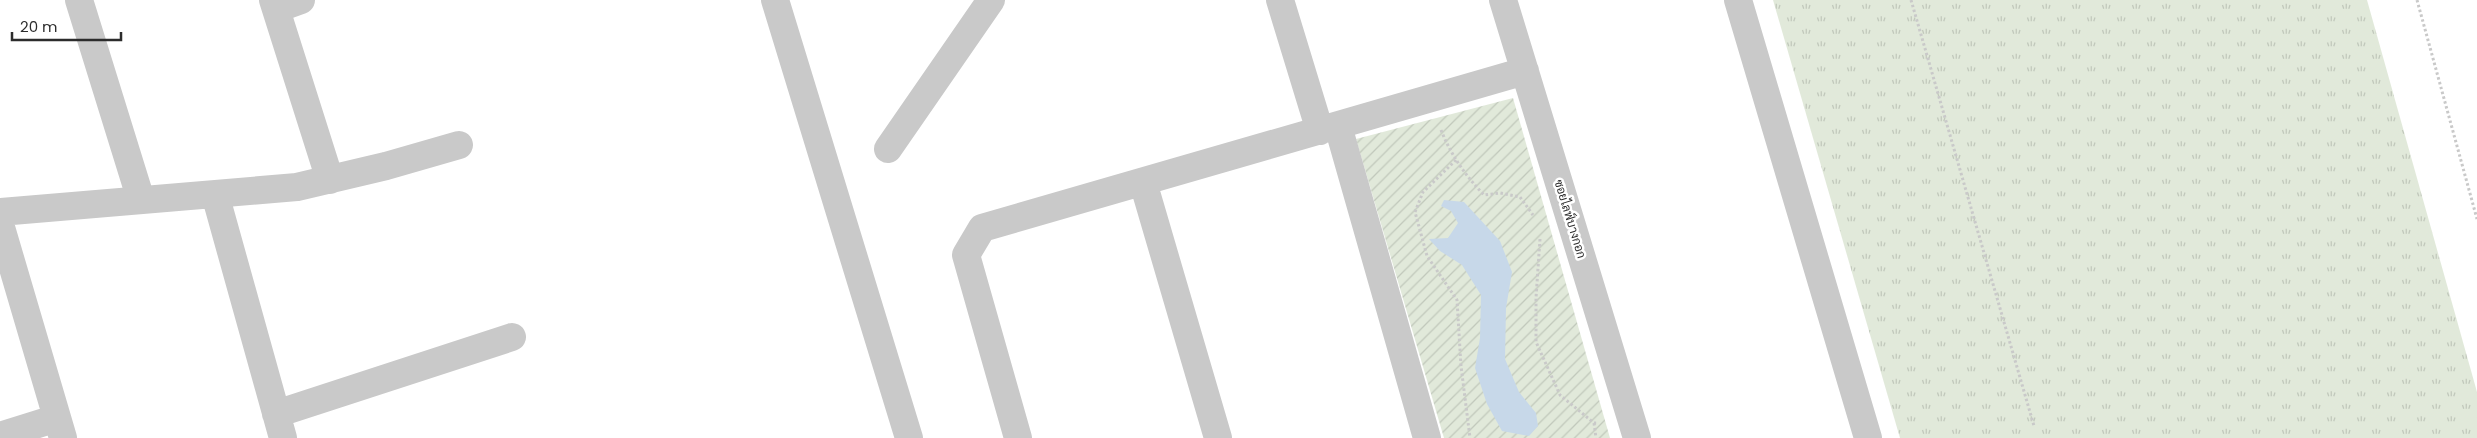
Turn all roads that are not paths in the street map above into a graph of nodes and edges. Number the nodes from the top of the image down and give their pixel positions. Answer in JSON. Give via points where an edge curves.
{"nodes":[{"id":1,"x":79,"y":0,"type":"edge"},
{"id":2,"x":775,"y":0,"type":"edge"},
{"id":3,"x":991,"y":0,"type":"edge"},
{"id":4,"x":1280,"y":0,"type":"edge"},
{"id":5,"x":1503,"y":0,"type":"edge"},
{"id":6,"x":1738,"y":0,"type":"edge"},
{"id":7,"x":283,"y":3,"type":"edge"},
{"id":8,"x":1525,"y":71,"type":"junction"},
{"id":9,"x":1329,"y":128,"type":"junction"},
{"id":10,"x":458,"y":145,"type":"dead end"},
{"id":11,"x":888,"y":149,"type":"dead end"},
{"id":12,"x":330,"y":180,"type":"junction"},
{"id":13,"x":1143,"y":182,"type":"junction"},
{"id":14,"x":215,"y":194,"type":"junction"},
{"id":15,"x":141,"y":200,"type":"junction"},
{"id":16,"x":0,"y":212,"type":"edge"},
{"id":17,"x":0,"y":224,"type":"edge"},
{"id":18,"x":512,"y":337,"type":"dead end"},
{"id":19,"x":280,"y":426,"type":"edge"},
{"id":20,"x":60,"y":428,"type":"edge"},
{"id":21,"x":1635,"y":432,"type":"edge"},
{"id":22,"x":0,"y":436,"type":"edge"},
{"id":23,"x":909,"y":438,"type":"edge"},
{"id":24,"x":1018,"y":438,"type":"edge"},
{"id":25,"x":1218,"y":438,"type":"edge"},
{"id":26,"x":1427,"y":438,"type":"edge"},
{"id":27,"x":1868,"y":438,"type":"edge"}],
"edges":[{"from":1,"to":15,"type":"street"},
{"from":2,"to":23,"type":"street"},
{"from":3,"to":11,"type":"street"},
{"from":4,"to":9,"type":"street"},
{"from":5,"to":8,"type":"street","name":"ซอยไลฟ์บางกอก"},
{"from":6,"to":27,"type":"street"},
{"from":7,"to":12,"type":"street"},
{"from":8,"to":9,"type":"street"},
{"from":8,"to":21,"type":"street","name":"ซอยไลฟ์บางกอก"},
{"from":9,"to":13,"type":"street"},
{"from":9,"to":26,"type":"street"},
{"from":10,"to":12,"type":"street"},
{"from":12,"to":14,"type":"street","via":[[297,187]]},
{"from":13,"to":24,"type":"street","via":[[982,228],[966,256]]},
{"from":13,"to":25,"type":"street"},
{"from":14,"to":15,"type":"street"},
{"from":14,"to":19,"type":"street"},
{"from":15,"to":16,"type":"street"},
{"from":17,"to":20,"type":"street"},
{"from":18,"to":19,"type":"street"},
{"from":20,"to":22,"type":"street"}]}
